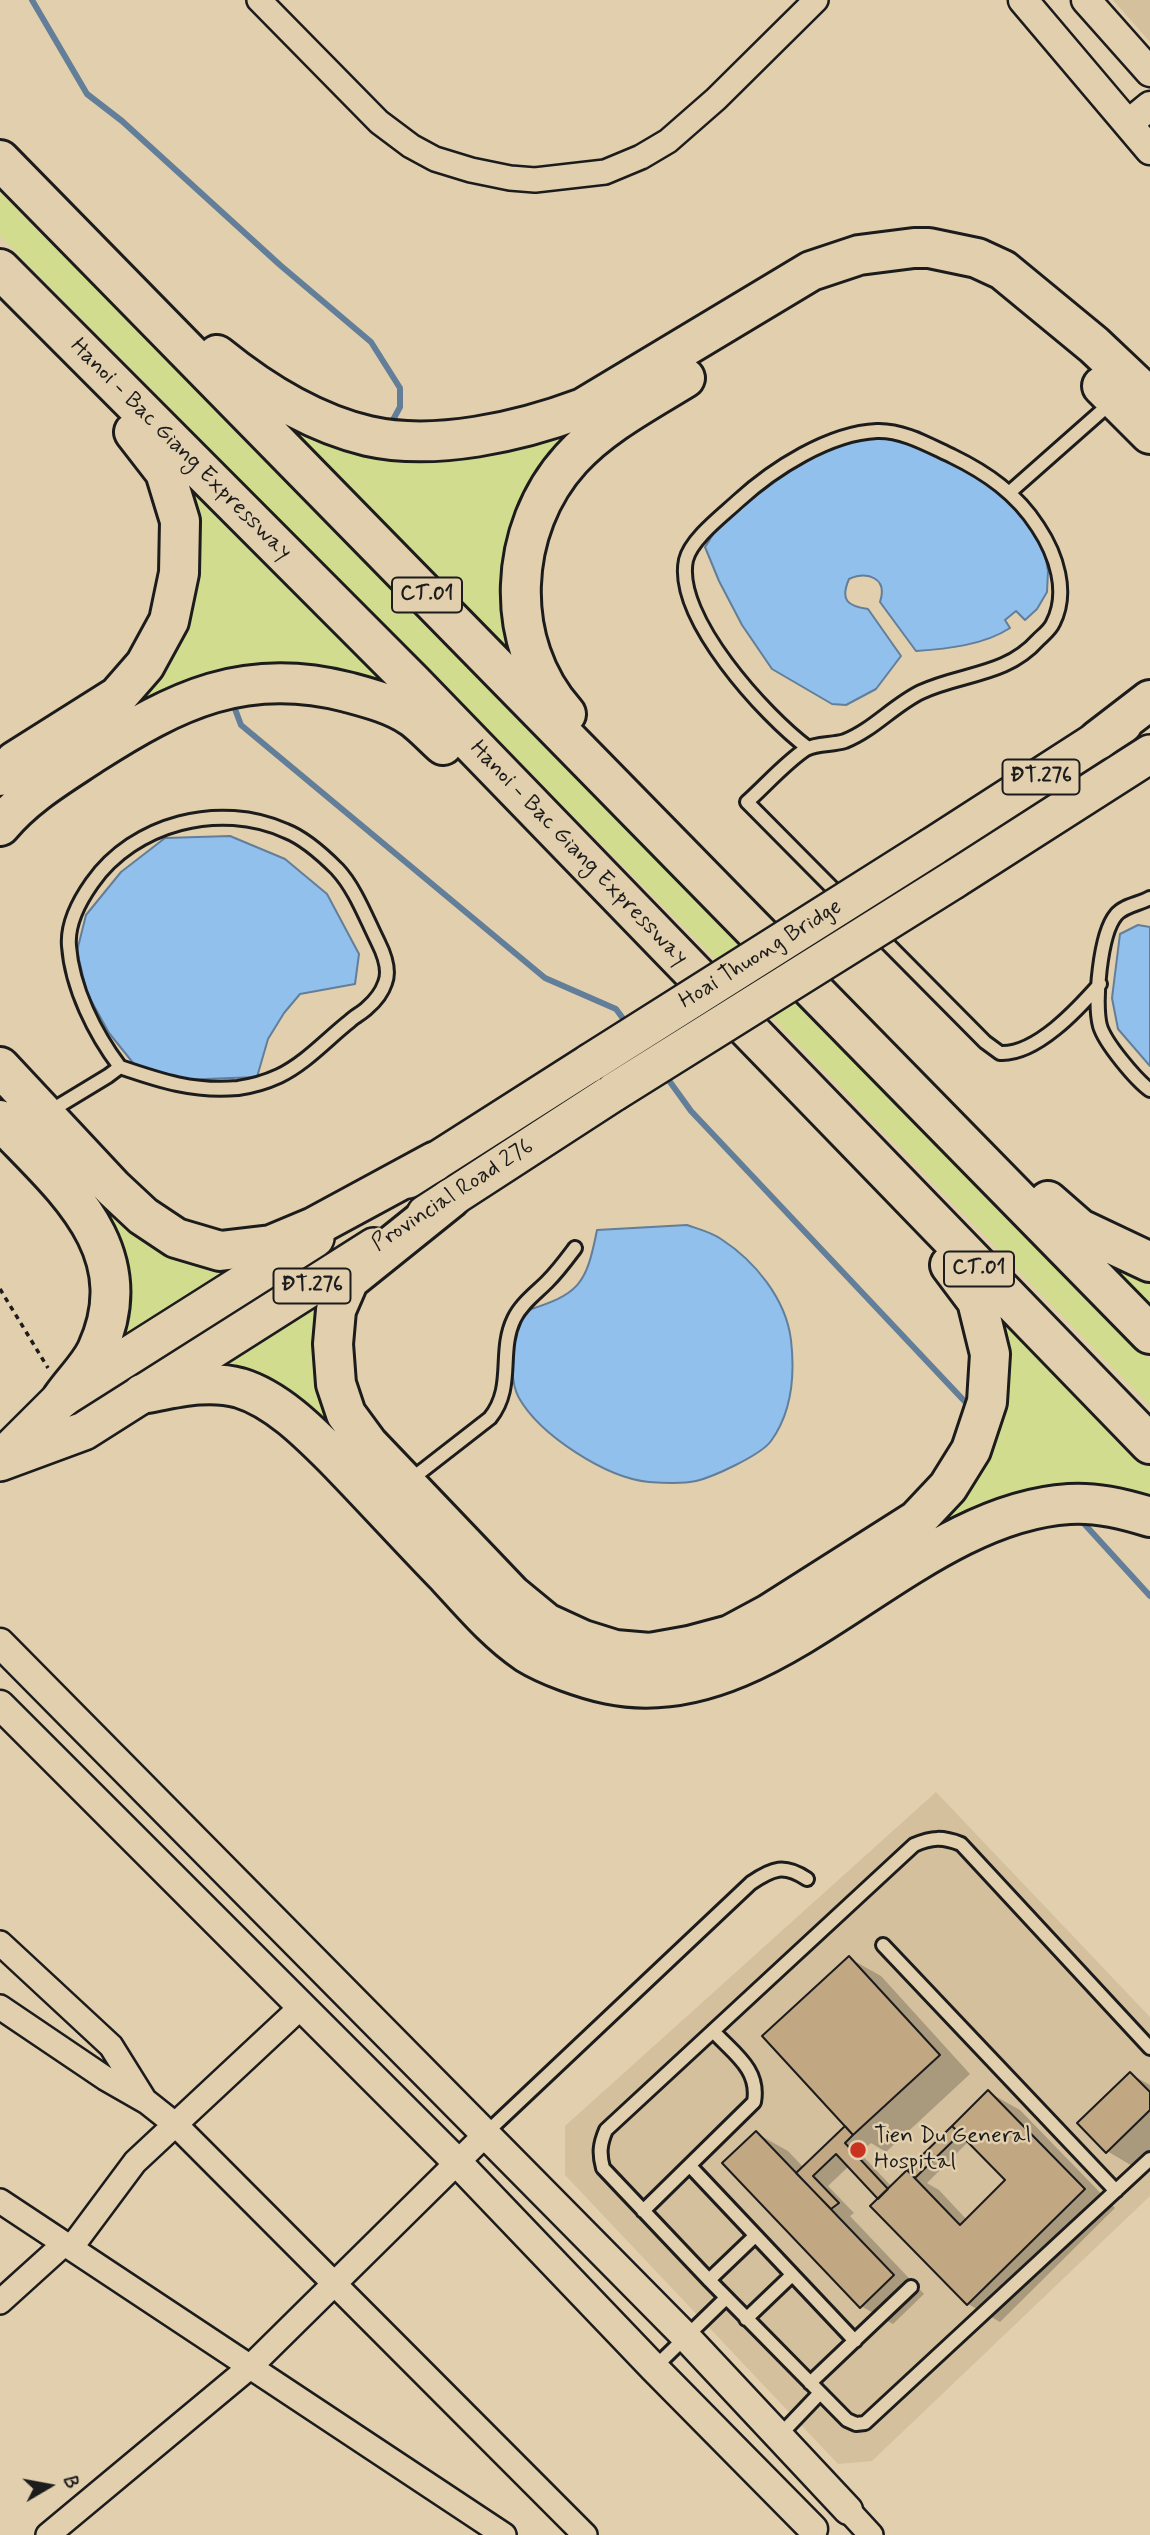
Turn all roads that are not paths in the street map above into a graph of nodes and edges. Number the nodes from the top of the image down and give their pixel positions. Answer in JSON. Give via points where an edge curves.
{"nodes":[{"id":1,"x":259,"y":0,"type":"edge"},
{"id":2,"x":816,"y":0,"type":"edge"},
{"id":3,"x":1023,"y":0,"type":"edge"},
{"id":4,"x":1086,"y":0,"type":"edge"},
{"id":5,"x":1150,"y":72,"type":"edge"},
{"id":6,"x":1150,"y":106,"type":"edge"},
{"id":7,"x":1128,"y":124,"type":"junction"},
{"id":8,"x":0,"y":144,"type":"edge"},
{"id":9,"x":1150,"y":150,"type":"edge"},
{"id":10,"x":0,"y":160,"type":"edge"},
{"id":11,"x":0,"y":269,"type":"edge"},
{"id":12,"x":0,"y":296,"type":"edge"},
{"id":13,"x":1133,"y":398,"type":"edge"},
{"id":14,"x":1150,"y":434,"type":"edge"},
{"id":15,"x":1010,"y":492,"type":"junction"},
{"id":16,"x":1150,"y":700,"type":"edge"},
{"id":17,"x":1150,"y":707,"type":"edge"},
{"id":18,"x":1098,"y":740,"type":"junction"},
{"id":19,"x":808,"y":748,"type":"junction"},
{"id":20,"x":1150,"y":754,"type":"edge"},
{"id":21,"x":0,"y":776,"type":"edge"},
{"id":22,"x":0,"y":826,"type":"edge"},
{"id":23,"x":706,"y":878,"type":"junction"},
{"id":24,"x":615,"y":893,"type":"junction"},
{"id":25,"x":1150,"y":898,"type":"edge"},
{"id":26,"x":1100,"y":984,"type":"junction"},
{"id":27,"x":852,"y":1032,"type":"junction"},
{"id":28,"x":590,"y":1063,"type":"joint"},
{"id":29,"x":0,"y":1067,"type":"edge"},
{"id":30,"x":120,"y":1067,"type":"junction"},
{"id":31,"x":1150,"y":1090,"type":"edge"},
{"id":32,"x":614,"y":1091,"type":"joint"},
{"id":33,"x":811,"y":1092,"type":"junction"},
{"id":34,"x":44,"y":1115,"type":"junction"},
{"id":35,"x":0,"y":1120,"type":"edge"},
{"id":36,"x":434,"y":1162,"type":"junction"},
{"id":37,"x":451,"y":1198,"type":"junction"},
{"id":38,"x":575,"y":1248,"type":"dead end"},
{"id":39,"x":1150,"y":1262,"type":"edge"},
{"id":40,"x":1150,"y":1334,"type":"edge"},
{"id":41,"x":142,"y":1394,"type":"junction"},
{"id":42,"x":64,"y":1397,"type":"junction"},
{"id":43,"x":1150,"y":1444,"type":"edge"},
{"id":44,"x":0,"y":1461,"type":"edge"},
{"id":45,"x":406,"y":1484,"type":"junction"},
{"id":46,"x":1150,"y":1517,"type":"edge"},
{"id":47,"x":0,"y":1643,"type":"edge"},
{"id":48,"x":0,"y":1705,"type":"edge"},
{"id":49,"x":807,"y":1879,"type":"dead end"},
{"id":50,"x":0,"y":1943,"type":"edge"},
{"id":51,"x":883,"y":1945,"type":"dead end"},
{"id":52,"x":0,"y":2007,"type":"edge"},
{"id":53,"x":301,"y":2007,"type":"junction"},
{"id":54,"x":713,"y":2031,"type":"junction"},
{"id":55,"x":1150,"y":2048,"type":"edge"},
{"id":56,"x":147,"y":2102,"type":"junction"},
{"id":57,"x":176,"y":2125,"type":"junction"},
{"id":58,"x":485,"y":2135,"type":"junction"},
{"id":59,"x":1150,"y":2159,"type":"edge"},
{"id":60,"x":458,"y":2163,"type":"junction"},
{"id":61,"x":690,"y":2166,"type":"junction"},
{"id":62,"x":1116,"y":2191,"type":"junction"},
{"id":63,"x":0,"y":2201,"type":"edge"},
{"id":64,"x":643,"y":2211,"type":"junction"},
{"id":65,"x":755,"y":2236,"type":"junction"},
{"id":66,"x":68,"y":2246,"type":"junction"},
{"id":67,"x":792,"y":2275,"type":"junction"},
{"id":68,"x":709,"y":2280,"type":"junction"},
{"id":69,"x":334,"y":2284,"type":"junction"},
{"id":70,"x":911,"y":2287,"type":"dead end"},
{"id":71,"x":726,"y":2298,"type":"junction"},
{"id":72,"x":0,"y":2302,"type":"edge"},
{"id":73,"x":746,"y":2319,"type":"junction"},
{"id":74,"x":687,"y":2338,"type":"junction"},
{"id":75,"x":855,"y":2341,"type":"junction"},
{"id":76,"x":251,"y":2366,"type":"junction"},
{"id":77,"x":654,"y":2368,"type":"junction"},
{"id":78,"x":810,"y":2383,"type":"junction"},
{"id":79,"x":820,"y":2393,"type":"junction"},
{"id":80,"x":779,"y":2436,"type":"junction"},
{"id":81,"x":848,"y":2510,"type":"joint"},
{"id":82,"x":816,"y":2532,"type":"edge"},
{"id":83,"x":48,"y":2535,"type":"edge"},
{"id":84,"x":504,"y":2535,"type":"edge"},
{"id":85,"x":585,"y":2535,"type":"edge"},
{"id":86,"x":871,"y":2535,"type":"edge"}],
"edges":[{"from":1,"to":2,"type":"street","via":[[379,122],[411,146],[471,170],[535,180],[606,172],[668,141]]},
{"from":3,"to":7,"type":"street"},
{"from":4,"to":5,"type":"street"},
{"from":6,"to":7,"type":"street"},
{"from":7,"to":9,"type":"street"},
{"from":8,"to":13,"type":"highway","via":[[110,258],[229,365],[295,407],[368,436],[423,441],[468,437],[583,408],[811,271],[859,255],[914,248],[976,258],[1003,270],[1094,345]]},
{"from":10,"to":23,"type":"highway","number":"CT.01"},
{"from":11,"to":24,"type":"highway","name":"Hanoi - Bac Giang Expressway","number":"CT.01","via":[[413,683]]},
{"from":12,"to":21,"type":"highway","via":[[138,436],[165,472],[180,521],[179,573],[169,621],[145,665],[118,696],[15,761]]},
{"from":13,"to":14,"type":"highway"},
{"from":13,"to":15,"type":"lane"},
{"from":13,"to":23,"type":"highway","via":[[990,288],[936,273],[893,273],[828,291],[640,406],[572,458],[548,487],[523,551],[522,617],[530,651],[559,707],[643,799]]},
{"from":15,"to":19,"type":"lane","via":[[1052,547],[1059,576],[1053,625],[1028,652],[993,671],[919,693],[844,742]]},
{"from":15,"to":19,"type":"lane","via":[[972,466],[906,437],[879,431],[849,435],[763,479],[695,542],[686,558],[685,578],[692,609],[764,710]]},
{"from":16,"to":18,"type":"highway"},
{"from":17,"to":18,"type":"main road","number":"ĐT.276"},
{"from":18,"to":28,"type":"main road","name":"Hoai Thuong Bridge","number":"ĐT.276","bridge":true},
{"from":19,"to":26,"type":"lane","via":[[747,802],[993,1050],[1010,1054],[1035,1041],[1076,1011]]},
{"from":20,"to":32,"type":"main road","name":"Hoai Thuong Bridge","number":"ĐT.276","bridge":true},
{"from":22,"to":24,"type":"highway","via":[[34,792],[173,706],[245,685],[287,683],[375,699],[410,716]]},
{"from":23,"to":27,"type":"highway","number":"CT.01"},
{"from":24,"to":33,"type":"highway","name":"Hanoi - Bac Giang Expressway","number":"CT.01"},
{"from":25,"to":26,"type":"lane","via":[[1117,913],[1103,950]]},
{"from":26,"to":31,"type":"lane","via":[[1101,1029],[1137,1080]]},
{"from":27,"to":39,"type":"highway","via":[[1080,1229]]},
{"from":27,"to":40,"type":"highway","number":"CT.01"},
{"from":28,"to":36,"type":"main road","name":"Provincial Road 276","number":"ĐT.276"},
{"from":29,"to":34,"type":"highway"},
{"from":30,"to":30,"type":"lane","via":[[188,1088],[261,1083],[307,1058],[368,1008],[384,986],[386,963],[338,870],[287,831],[229,816],[159,830],[105,864],[81,899],[68,944],[78,986]]},
{"from":30,"to":34,"type":"lane"},
{"from":32,"to":37,"type":"main road","name":"Provincial Road 276","number":"ĐT.276"},
{"from":33,"to":43,"type":"highway","name":"Hanoi - Bac Giang Expressway","number":"CT.01"},
{"from":33,"to":45,"type":"highway","via":[[900,1213],[946,1259],[977,1301],[990,1354],[987,1402],[971,1450],[948,1487],[917,1520],[730,1635],[650,1653],[604,1647],[546,1623],[512,1595]]},
{"from":34,"to":36,"type":"highway","via":[[143,1216],[176,1238],[220,1251],[271,1245]]},
{"from":35,"to":42,"type":"highway","via":[[83,1209],[103,1246],[110,1284],[108,1323],[96,1353]]},
{"from":36,"to":42,"type":"main road","name":"Provincial Road 276","number":"ĐT.276"},
{"from":37,"to":41,"type":"main road","name":"Provincial Road 276","number":"ĐT.276"},
{"from":37,"to":45,"type":"highway","via":[[349,1280],[336,1310],[332,1344],[336,1384],[346,1415]]},
{"from":38,"to":45,"type":"lane","via":[[514,1318],[506,1344],[500,1406]]},
{"from":41,"to":44,"type":"main road","name":"Provincial Road 276","number":"ĐT.276","via":[[84,1431]]},
{"from":41,"to":46,"type":"highway","via":[[202,1382],[242,1389],[284,1411],[490,1622],[529,1654],[611,1685],[657,1687],[742,1666],[788,1643],[934,1550],[976,1528],[1024,1513],[1070,1504],[1121,1508]]},
{"from":42,"to":44,"type":"main road","name":"Provincial Road 276","number":"ĐT.276"},
{"from":47,"to":58,"type":"street"},
{"from":48,"to":53,"type":"street"},
{"from":49,"to":58,"type":"lane","via":[[780,1868],[751,1883]]},
{"from":50,"to":56,"type":"street","via":[[111,2046]]},
{"from":51,"to":62,"type":"lane"},
{"from":52,"to":56,"type":"street"},
{"from":53,"to":57,"type":"street"},
{"from":53,"to":60,"type":"street"},
{"from":54,"to":55,"type":"lane","via":[[914,1845],[946,1838],[961,1844]]},
{"from":54,"to":61,"type":"lane","via":[[749,2069],[755,2080],[754,2102]]},
{"from":54,"to":64,"type":"lane","via":[[606,2130],[601,2141],[603,2168]]},
{"from":56,"to":57,"type":"street"},
{"from":57,"to":66,"type":"street","via":[[135,2162]]},
{"from":57,"to":69,"type":"street"},
{"from":58,"to":60,"type":"street"},
{"from":58,"to":74,"type":"street"},
{"from":59,"to":62,"type":"lane"},
{"from":60,"to":69,"type":"street"},
{"from":60,"to":77,"type":"street"},
{"from":61,"to":64,"type":"lane"},
{"from":61,"to":65,"type":"lane"},
{"from":62,"to":79,"type":"lane","via":[[865,2423],[847,2420]]},
{"from":63,"to":66,"type":"street"},
{"from":64,"to":68,"type":"lane"},
{"from":65,"to":67,"type":"lane"},
{"from":65,"to":68,"type":"lane"},
{"from":66,"to":72,"type":"street"},
{"from":66,"to":76,"type":"street"},
{"from":67,"to":73,"type":"lane"},
{"from":67,"to":75,"type":"lane"},
{"from":68,"to":71,"type":"lane"},
{"from":69,"to":76,"type":"street"},
{"from":69,"to":85,"type":"street"},
{"from":70,"to":75,"type":"lane"},
{"from":71,"to":73,"type":"lane"},
{"from":71,"to":74,"type":"lane"},
{"from":73,"to":78,"type":"lane"},
{"from":74,"to":77,"type":"lane"},
{"from":74,"to":80,"type":"street"},
{"from":75,"to":78,"type":"lane"},
{"from":76,"to":83,"type":"street"},
{"from":76,"to":84,"type":"street"},
{"from":77,"to":82,"type":"street"},
{"from":78,"to":79,"type":"lane"},
{"from":79,"to":80,"type":"lane"},
{"from":80,"to":81,"type":"street"},
{"from":81,"to":86,"type":"street"}]}
